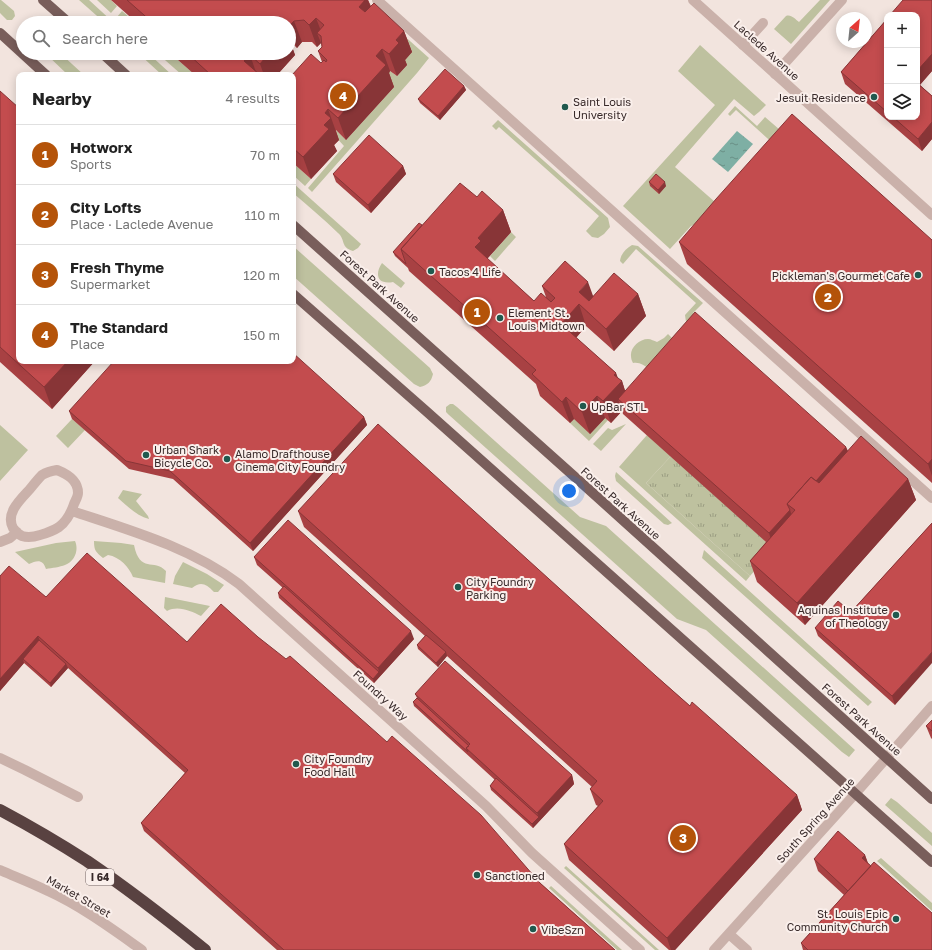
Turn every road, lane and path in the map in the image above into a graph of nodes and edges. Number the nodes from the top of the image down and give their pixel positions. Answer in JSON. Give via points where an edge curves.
{"nodes":[{"id":1,"x":43,"y":0,"type":"edge"},
{"id":2,"x":377,"y":0,"type":"edge"},
{"id":3,"x":693,"y":0,"type":"edge"},
{"id":4,"x":842,"y":0,"type":"edge"},
{"id":5,"x":61,"y":16,"type":"edge"},
{"id":6,"x":764,"y":22,"type":"dead end"},
{"id":7,"x":0,"y":33,"type":"edge"},
{"id":8,"x":744,"y":45,"type":"junction"},
{"id":9,"x":16,"y":48,"type":"edge"},
{"id":10,"x":30,"y":60,"type":"edge"},
{"id":11,"x":110,"y":60,"type":"edge"},
{"id":12,"x":43,"y":72,"type":"edge"},
{"id":13,"x":123,"y":72,"type":"edge"},
{"id":14,"x":775,"y":74,"type":"junction"},
{"id":15,"x":932,"y":215,"type":"edge"},
{"id":16,"x":296,"y":228,"type":"edge"},
{"id":17,"x":296,"y":297,"type":"edge"},
{"id":18,"x":932,"y":498,"type":"edge"},
{"id":19,"x":72,"y":511,"type":"junction"},
{"id":20,"x":17,"y":532,"type":"junction"},
{"id":21,"x":0,"y":542,"type":"edge"},
{"id":22,"x":932,"y":706,"type":"edge"},
{"id":23,"x":0,"y":758,"type":"edge"},
{"id":24,"x":887,"y":758,"type":"junction"},
{"id":25,"x":855,"y":794,"type":"junction"},
{"id":26,"x":78,"y":798,"type":"dead end"},
{"id":27,"x":932,"y":800,"type":"edge"},
{"id":28,"x":0,"y":810,"type":"edge"},
{"id":29,"x":932,"y":862,"type":"edge"},
{"id":30,"x":0,"y":870,"type":"edge"},
{"id":31,"x":729,"y":934,"type":"junction"},
{"id":32,"x":142,"y":950,"type":"edge"},
{"id":33,"x":195,"y":950,"type":"edge"},
{"id":34,"x":205,"y":950,"type":"edge"},
{"id":35,"x":640,"y":950,"type":"edge"},
{"id":36,"x":714,"y":950,"type":"edge"},
{"id":37,"x":747,"y":950,"type":"edge"}],
"edges":[{"from":1,"to":5,"type":"main road"},
{"from":2,"to":18,"type":"street"},
{"from":3,"to":8,"type":"street","name":"Laclede Avenue"},
{"from":4,"to":14,"type":"street"},
{"from":6,"to":8,"type":"street"},
{"from":7,"to":9,"type":"main road"},
{"from":8,"to":14,"type":"street","name":"Laclede Avenue"},
{"from":10,"to":12,"type":"main road"},
{"from":11,"to":13,"type":"main road"},
{"from":14,"to":15,"type":"street","name":"Laclede Avenue"},
{"from":16,"to":24,"type":"main road","name":"Forest Park Avenue"},
{"from":17,"to":25,"type":"main road"},
{"from":19,"to":20,"type":"street","via":[[61,526],[53,531],[32,538]]},
{"from":19,"to":20,"type":"street","via":[[78,494],[77,486],[72,478],[64,473],[49,471],[13,510],[12,526]]},
{"from":19,"to":35,"type":"street","name":"Foundry Way","via":[[183,551],[203,560],[239,584],[486,806],[532,853]]},
{"from":20,"to":21,"type":"street"},
{"from":22,"to":24,"type":"street","name":"South Spring Avenue"},
{"from":23,"to":26,"type":"street"},
{"from":24,"to":25,"type":"street","name":"South Spring Avenue"},
{"from":24,"to":27,"type":"main road","name":"Forest Park Avenue"},
{"from":25,"to":29,"type":"main road"},
{"from":25,"to":31,"type":"street","name":"South Spring Avenue"},
{"from":28,"to":33,"type":"highway","number":"I 64","via":[[136,903]]},
{"from":28,"to":34,"type":"highway","number":"I 64","via":[[87,861]]},
{"from":30,"to":32,"type":"street","name":"Market Street","via":[[49,891]]},
{"from":31,"to":36,"type":"street","name":"South Spring Avenue"},
{"from":31,"to":37,"type":"street"}]}
